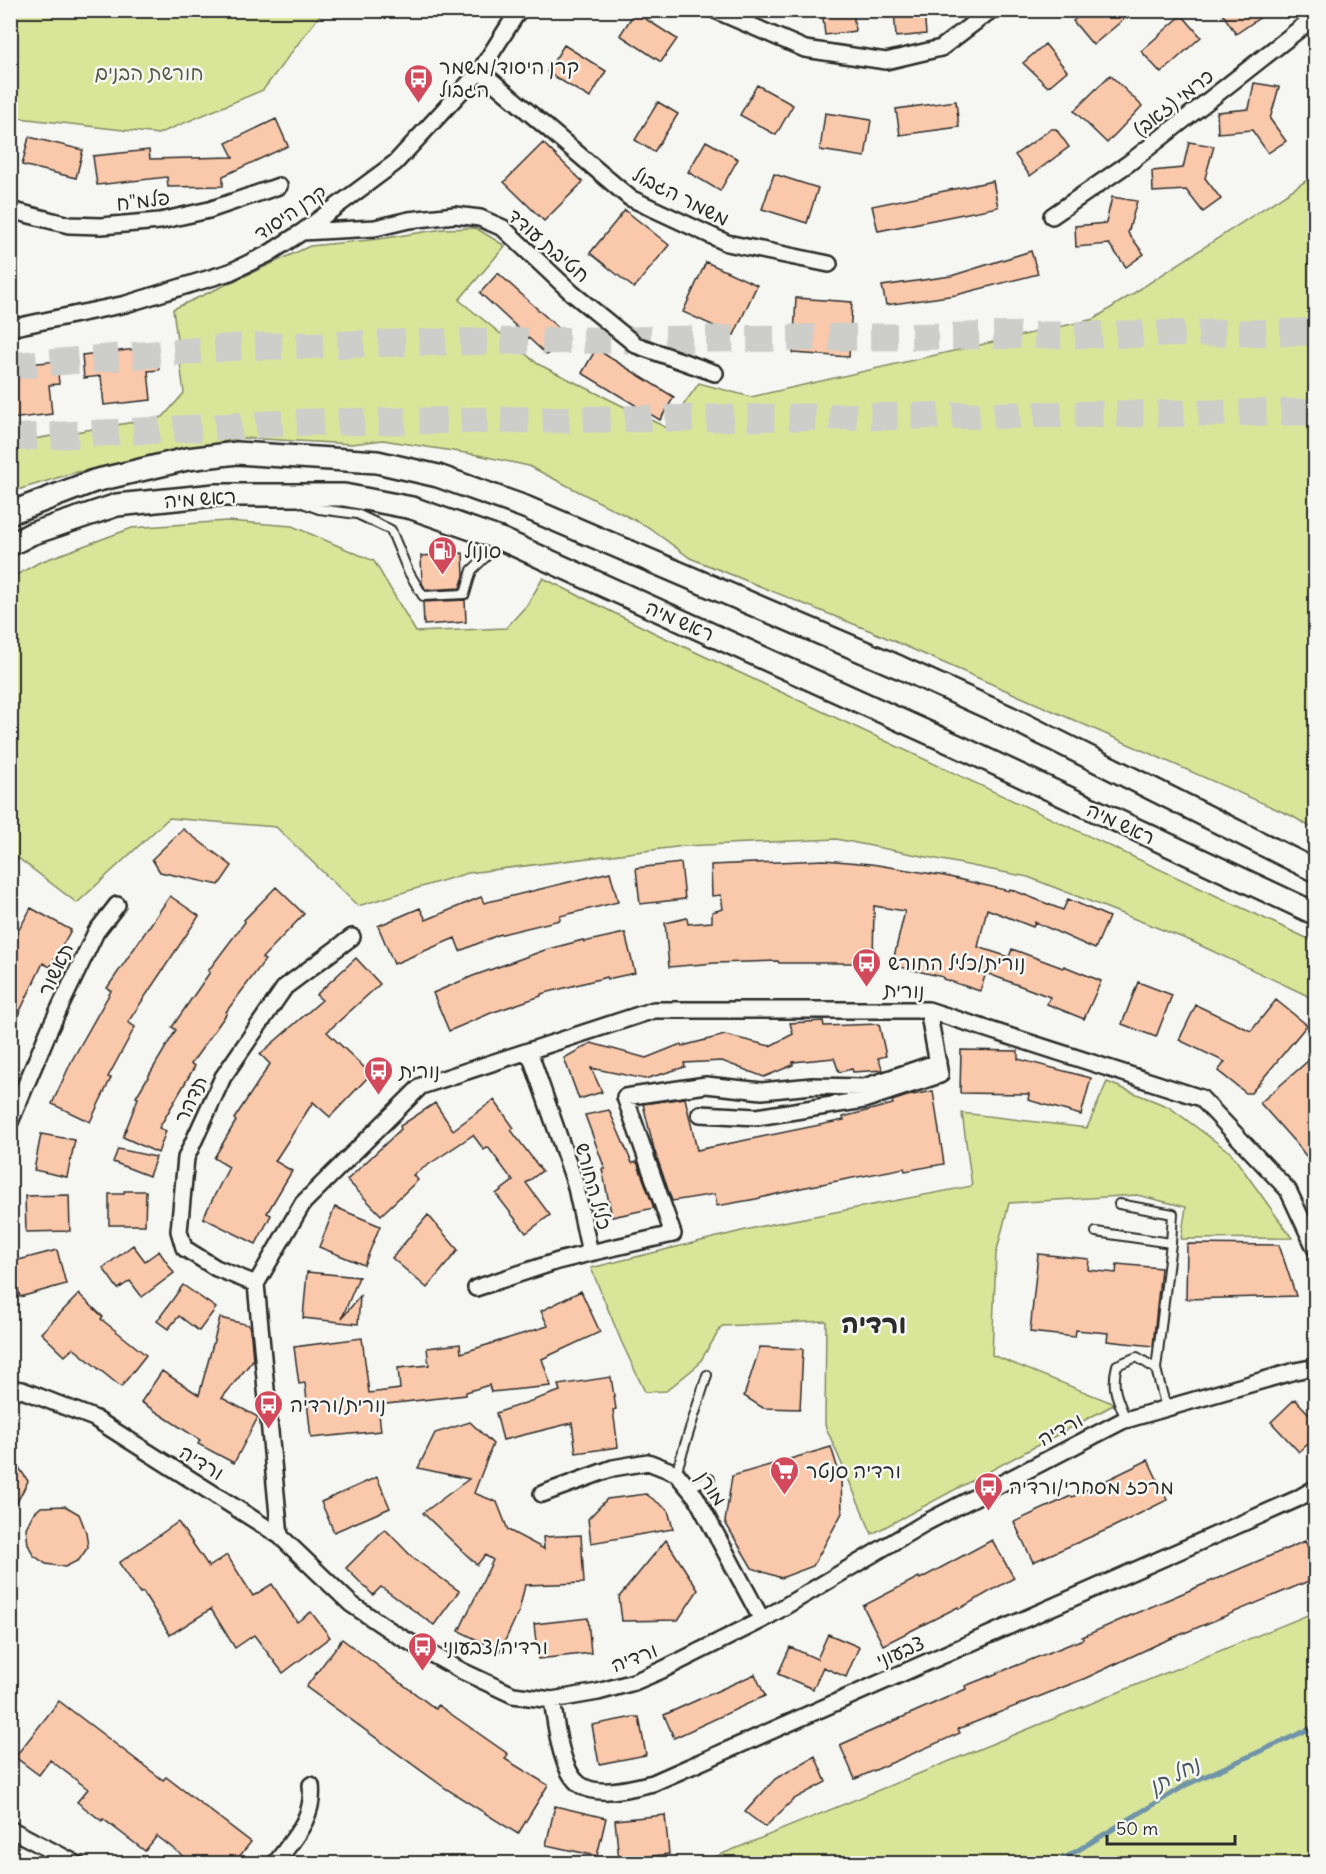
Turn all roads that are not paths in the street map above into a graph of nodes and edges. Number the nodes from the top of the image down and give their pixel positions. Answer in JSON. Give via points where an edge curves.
{"nodes":[{"id":1,"x":519,"y":10,"type":"edge"},
{"id":2,"x":715,"y":10,"type":"edge"},
{"id":3,"x":991,"y":10,"type":"edge"},
{"id":4,"x":1316,"y":16,"type":"edge"},
{"id":5,"x":480,"y":71,"type":"junction"},
{"id":6,"x":279,"y":186,"type":"dead end"},
{"id":7,"x":10,"y":210,"type":"edge"},
{"id":8,"x":1052,"y":216,"type":"dead end"},
{"id":9,"x":302,"y":232,"type":"junction"},
{"id":10,"x":830,"y":264,"type":"dead end"},
{"id":11,"x":10,"y":328,"type":"edge"},
{"id":12,"x":715,"y":373,"type":"dead end"},
{"id":13,"x":279,"y":494,"type":"junction"},
{"id":14,"x":10,"y":513,"type":"edge"},
{"id":15,"x":503,"y":540,"type":"junction"},
{"id":16,"x":10,"y":545,"type":"edge"},
{"id":17,"x":1316,"y":871,"type":"edge"},
{"id":18,"x":117,"y":905,"type":"dead end"},
{"id":19,"x":1316,"y":914,"type":"edge"},
{"id":20,"x":352,"y":937,"type":"dead end"},
{"id":21,"x":928,"y":1010,"type":"junction"},
{"id":22,"x":529,"y":1051,"type":"junction"},
{"id":23,"x":938,"y":1062,"type":"junction"},
{"id":24,"x":700,"y":1114,"type":"dead end"},
{"id":25,"x":10,"y":1122,"type":"edge"},
{"id":26,"x":1119,"y":1204,"type":"dead end"},
{"id":27,"x":1096,"y":1232,"type":"dead end"},
{"id":28,"x":1171,"y":1243,"type":"junction"},
{"id":29,"x":1316,"y":1250,"type":"edge"},
{"id":30,"x":590,"y":1252,"type":"junction"},
{"id":31,"x":256,"y":1284,"type":"junction"},
{"id":32,"x":476,"y":1288,"type":"dead end"},
{"id":33,"x":1316,"y":1359,"type":"edge"},
{"id":34,"x":1316,"y":1367,"type":"edge"},
{"id":35,"x":1156,"y":1369,"type":"junction"},
{"id":36,"x":1295,"y":1371,"type":"junction"},
{"id":37,"x":707,"y":1375,"type":"dead end"},
{"id":38,"x":10,"y":1388,"type":"edge"},
{"id":39,"x":1166,"y":1408,"type":"junction"},
{"id":40,"x":1126,"y":1419,"type":"junction"},
{"id":41,"x":676,"y":1473,"type":"junction"},
{"id":42,"x":710,"y":1479,"type":"dead end"},
{"id":43,"x":688,"y":1487,"type":"junction"},
{"id":44,"x":1316,"y":1488,"type":"edge"},
{"id":45,"x":542,"y":1494,"type":"dead end"},
{"id":46,"x":280,"y":1536,"type":"junction"},
{"id":47,"x":762,"y":1620,"type":"junction"},
{"id":48,"x":552,"y":1700,"type":"junction"},
{"id":49,"x":311,"y":1785,"type":"dead end"},
{"id":50,"x":10,"y":1828,"type":"edge"},
{"id":51,"x":76,"y":1863,"type":"edge"},
{"id":52,"x":275,"y":1863,"type":"edge"}],
"edges":[{"from":1,"to":5,"type":"street","name":"קרן היסוד"},
{"from":2,"to":3,"type":"street","via":[[805,49],[886,61],[941,48]]},
{"from":4,"to":8,"type":"street","name":"כרמי (זאב)","via":[[1129,163]]},
{"from":5,"to":9,"type":"street","name":"קרן היסוד","via":[[395,163]]},
{"from":5,"to":10,"type":"street","name":"משמר הגבול","via":[[630,198],[727,243]]},
{"from":6,"to":7,"type":"street","name":"פלמ\"ח","via":[[160,221],[69,225]]},
{"from":9,"to":11,"type":"street","name":"קרן היסוד","via":[[230,272],[126,304]]},
{"from":9,"to":12,"type":"street","name":"חטיבת עודד","via":[[375,228],[454,215],[480,218],[503,228],[572,293],[636,345]]},
{"from":13,"to":15,"type":"street","name":"ראש מיה","via":[[344,495],[412,508]]},
{"from":13,"to":15,"type":"lane","via":[[320,509],[357,514],[391,530],[423,596],[465,594],[472,570]]},
{"from":13,"to":16,"type":"street","name":"ראש מיה","via":[[215,495],[117,505]]},
{"from":14,"to":17,"type":"street","name":"ראש מיה","via":[[94,481],[188,459],[237,453],[377,462],[438,476],[525,507],[949,689]]},
{"from":15,"to":19,"type":"street","name":"ראש מיה"},
{"from":18,"to":25,"type":"street","name":"תאשור","via":[[96,932]]},
{"from":20,"to":31,"type":"street","name":"תדהר","via":[[285,987],[223,1077],[186,1158],[179,1231],[184,1248],[216,1268]]},
{"from":21,"to":22,"type":"street","name":"נורית","via":[[654,1010]]},
{"from":21,"to":23,"type":"street"},
{"from":21,"to":29,"type":"street","name":"נורית","via":[[1200,1098],[1288,1190]]},
{"from":22,"to":30,"type":"street","name":"כליל החורש","via":[[575,1183]]},
{"from":22,"to":31,"type":"street","name":"נורית","via":[[421,1086],[303,1203]]},
{"from":23,"to":24,"type":"street","via":[[940,1074],[864,1100],[757,1117]]},
{"from":23,"to":30,"type":"street","via":[[864,1087],[812,1086],[762,1091],[706,1085],[625,1097],[673,1234]]},
{"from":26,"to":28,"type":"lane","via":[[1173,1214]]},
{"from":27,"to":28,"type":"lane"},
{"from":28,"to":35,"type":"lane"},
{"from":30,"to":32,"type":"street","name":"כליל החורש"},
{"from":31,"to":46,"type":"street"},
{"from":33,"to":36,"type":"street","name":"ורדיה"},
{"from":34,"to":36,"type":"street","name":"ורדיה"},
{"from":35,"to":39,"type":"lane"},
{"from":35,"to":40,"type":"lane","via":[[1137,1357],[1118,1365],[1113,1380]]},
{"from":36,"to":39,"type":"street","name":"ורדיה"},
{"from":37,"to":41,"type":"lane"},
{"from":38,"to":46,"type":"street","name":"ורדיה","via":[[94,1418]]},
{"from":39,"to":40,"type":"street","name":"ורדיה"},
{"from":40,"to":47,"type":"street","name":"ורדיה","via":[[925,1523]]},
{"from":41,"to":43,"type":"street","name":"מורן"},
{"from":41,"to":45,"type":"street","name":"מורן","via":[[648,1462],[613,1468]]},
{"from":42,"to":43,"type":"lane"},
{"from":43,"to":47,"type":"street","name":"מורן"},
{"from":44,"to":48,"type":"street","name":"צבעוני","via":[[653,1783],[611,1791],[592,1790],[579,1784],[564,1760]]},
{"from":46,"to":48,"type":"street","name":"ורדיה","via":[[351,1604],[397,1635],[513,1695]]},
{"from":47,"to":48,"type":"street","name":"ורדיה","via":[[634,1682]]},
{"from":49,"to":52,"type":"street","via":[[313,1799],[308,1815]]},
{"from":50,"to":51,"type":"street"}]}
